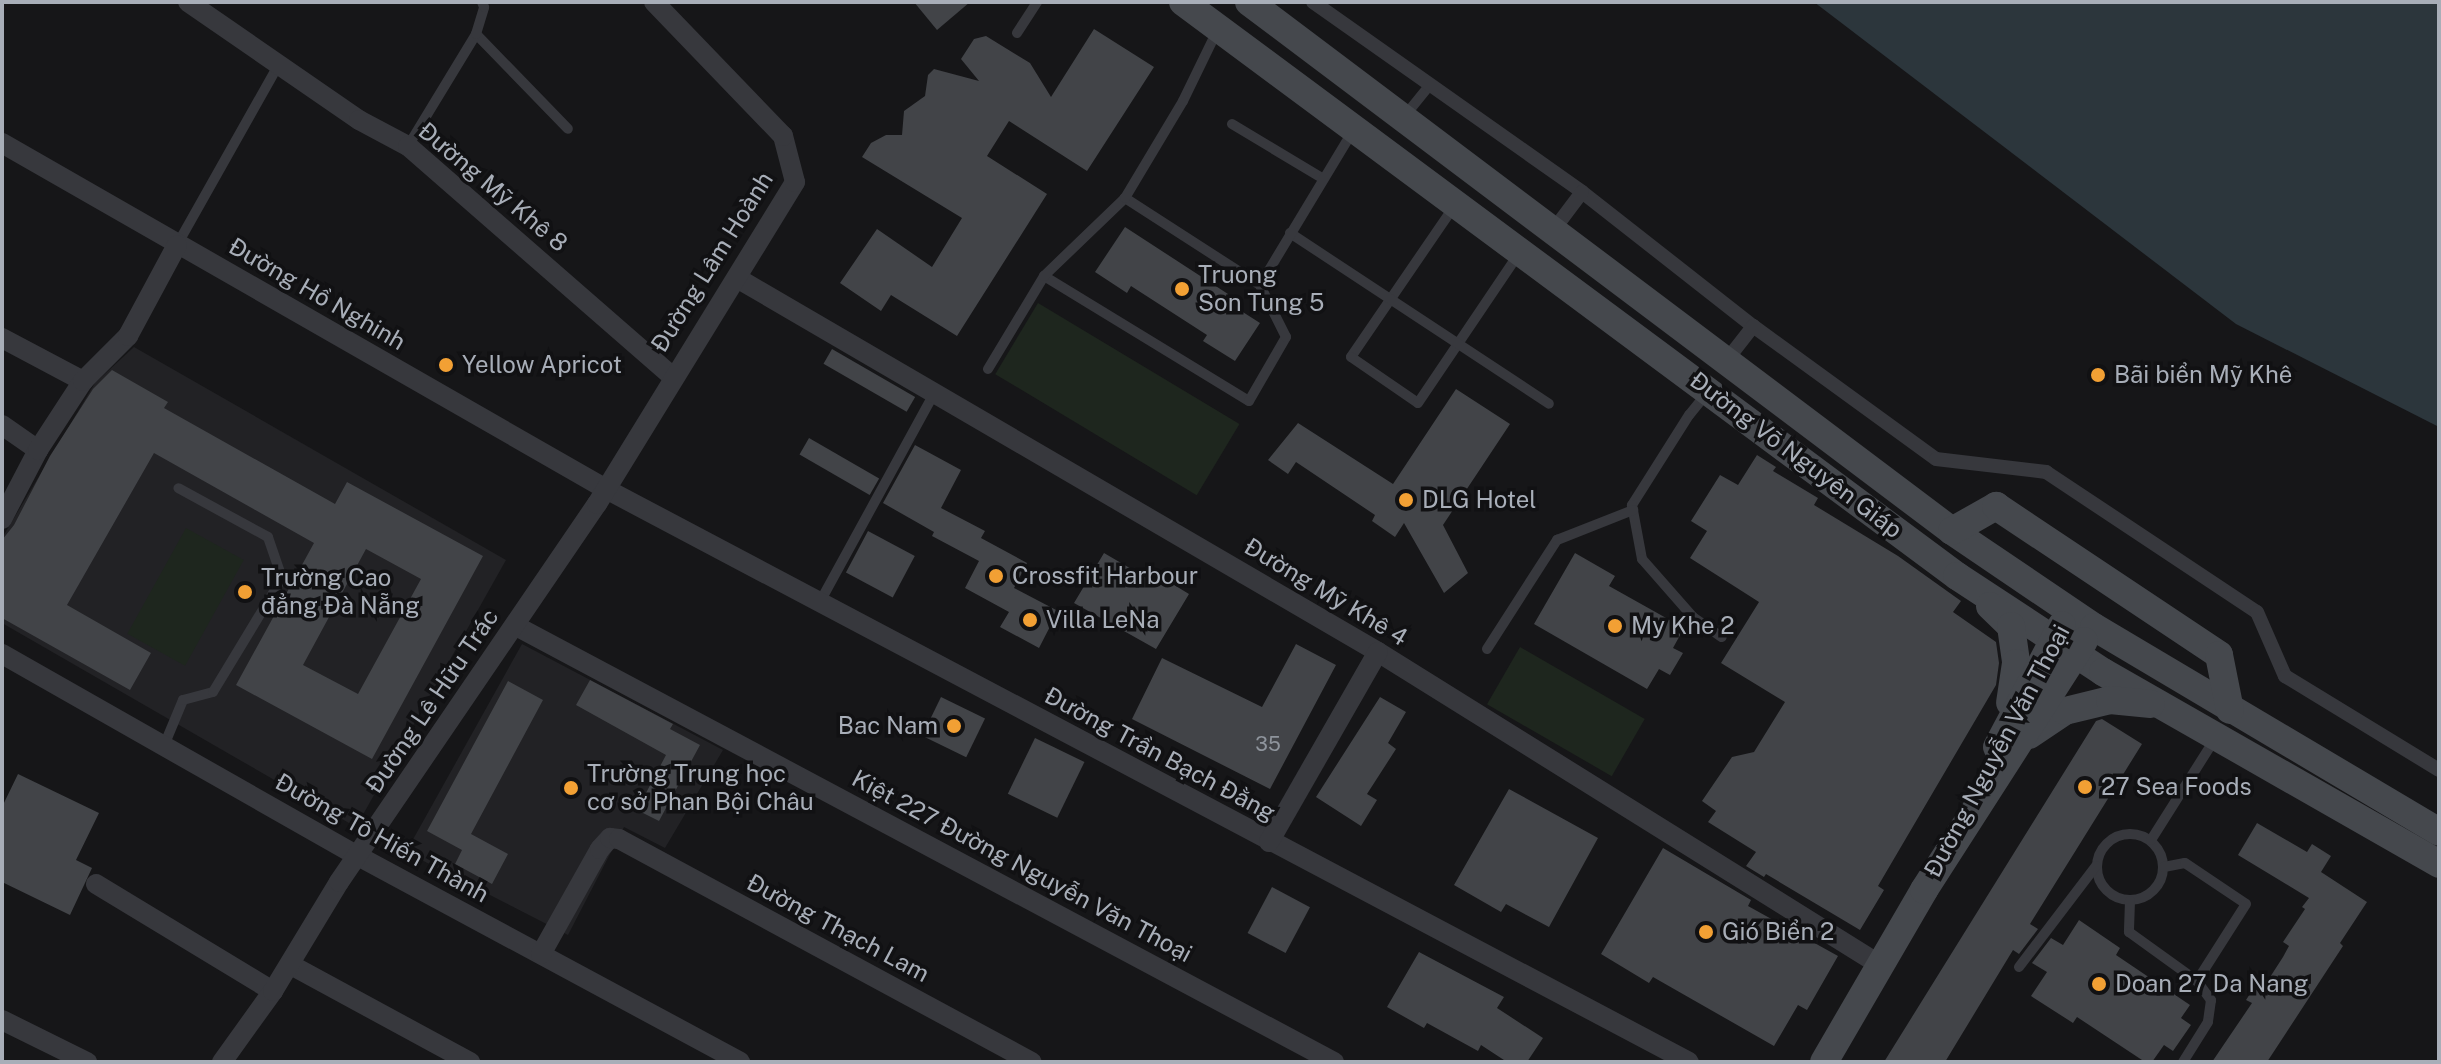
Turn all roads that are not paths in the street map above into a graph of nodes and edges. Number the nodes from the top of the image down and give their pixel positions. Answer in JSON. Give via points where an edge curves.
{"nodes":[{"id":1,"x":188,"y":2,"type":"edge"},
{"id":2,"x":482,"y":2,"type":"edge"},
{"id":3,"x":654,"y":2,"type":"edge"},
{"id":4,"x":1037,"y":2,"type":"edge"},
{"id":5,"x":1183,"y":2,"type":"edge"},
{"id":6,"x":1249,"y":2,"type":"edge"},
{"id":7,"x":1313,"y":2,"type":"edge"},
{"id":8,"x":1218,"y":29,"type":"junction"},
{"id":9,"x":1017,"y":33,"type":"dead end"},
{"id":10,"x":476,"y":34,"type":"junction"},
{"id":11,"x":278,"y":66,"type":"junction"},
{"id":12,"x":1429,"y":86,"type":"junction"},
{"id":13,"x":1412,"y":107,"type":"dead end"},
{"id":14,"x":1232,"y":124,"type":"dead end"},
{"id":15,"x":568,"y":129,"type":"dead end"},
{"id":16,"x":1354,"y":129,"type":"junction"},
{"id":17,"x":2,"y":143,"type":"edge"},
{"id":18,"x":408,"y":146,"type":"junction"},
{"id":19,"x":1322,"y":178,"type":"junction"},
{"id":20,"x":1582,"y":192,"type":"junction"},
{"id":21,"x":1125,"y":198,"type":"junction"},
{"id":22,"x":1456,"y":203,"type":"junction"},
{"id":23,"x":1561,"y":220,"type":"dead end"},
{"id":24,"x":1290,"y":233,"type":"junction"},
{"id":25,"x":177,"y":245,"type":"junction"},
{"id":26,"x":1521,"y":251,"type":"junction"},
{"id":27,"x":1044,"y":276,"type":"junction"},
{"id":28,"x":737,"y":278,"type":"junction"},
{"id":29,"x":1260,"y":285,"type":"junction"},
{"id":30,"x":1389,"y":299,"type":"junction"},
{"id":31,"x":1753,"y":326,"type":"junction"},
{"id":32,"x":2,"y":338,"type":"edge"},
{"id":33,"x":1456,"y":343,"type":"junction"},
{"id":34,"x":1733,"y":352,"type":"dead end"},
{"id":35,"x":988,"y":369,"type":"dead end"},
{"id":36,"x":672,"y":376,"type":"junction"},
{"id":37,"x":83,"y":381,"type":"junction"},
{"id":38,"x":1710,"y":390,"type":"junction"},
{"id":39,"x":936,"y":392,"type":"junction"},
{"id":40,"x":1549,"y":404,"type":"dead end"},
{"id":41,"x":2,"y":425,"type":"edge"},
{"id":42,"x":38,"y":450,"type":"junction"},
{"id":43,"x":178,"y":488,"type":"dead end"},
{"id":44,"x":606,"y":489,"type":"junction"},
{"id":45,"x":1633,"y":510,"type":"junction"},
{"id":46,"x":2,"y":519,"type":"edge"},
{"id":47,"x":1952,"y":531,"type":"junction"},
{"id":48,"x":1957,"y":576,"type":"junction"},
{"id":49,"x":821,"y":600,"type":"junction"},
{"id":50,"x":2070,"y":611,"type":"junction"},
{"id":51,"x":516,"y":626,"type":"junction"},
{"id":52,"x":2094,"y":627,"type":"junction"},
{"id":53,"x":1722,"y":637,"type":"dead end"},
{"id":54,"x":2064,"y":646,"type":"junction"},
{"id":55,"x":1487,"y":649,"type":"dead end"},
{"id":56,"x":1378,"y":652,"type":"junction"},
{"id":57,"x":2,"y":654,"type":"edge"},
{"id":58,"x":2161,"y":705,"type":"junction"},
{"id":59,"x":2230,"y":710,"type":"junction"},
{"id":60,"x":2216,"y":736,"type":"junction"},
{"id":61,"x":2012,"y":737,"type":"junction"},
{"id":62,"x":163,"y":748,"type":"junction"},
{"id":63,"x":2439,"y":770,"type":"edge"},
{"id":64,"x":2439,"y":832,"type":"edge"},
{"id":65,"x":2151,"y":840,"type":"junction"},
{"id":66,"x":1269,"y":842,"type":"junction"},
{"id":67,"x":358,"y":856,"type":"junction"},
{"id":68,"x":2439,"y":864,"type":"edge"},
{"id":69,"x":2096,"y":866,"type":"junction"},
{"id":70,"x":2164,"y":867,"type":"junction"},
{"id":71,"x":96,"y":884,"type":"dead end"},
{"id":72,"x":2130,"y":901,"type":"junction"},
{"id":73,"x":541,"y":954,"type":"junction"},
{"id":74,"x":291,"y":965,"type":"junction"},
{"id":75,"x":1880,"y":965,"type":"junction"},
{"id":76,"x":2019,"y":967,"type":"dead end"},
{"id":77,"x":2197,"y":981,"type":"junction"},
{"id":78,"x":273,"y":991,"type":"junction"},
{"id":79,"x":2,"y":1020,"type":"edge"},
{"id":80,"x":87,"y":1062,"type":"edge"},
{"id":81,"x":222,"y":1062,"type":"edge"},
{"id":82,"x":470,"y":1062,"type":"edge"},
{"id":83,"x":740,"y":1062,"type":"edge"},
{"id":84,"x":1032,"y":1062,"type":"edge"},
{"id":85,"x":1334,"y":1062,"type":"edge"},
{"id":86,"x":1689,"y":1062,"type":"edge"},
{"id":87,"x":1824,"y":1062,"type":"edge"},
{"id":88,"x":2183,"y":1062,"type":"edge"}],
"edges":[{"from":1,"to":11,"type":"street","name":"Đường Mỹ Khê 8"},
{"from":2,"to":10,"type":"lane"},
{"from":3,"to":28,"type":"street","name":"Đường Lâm Hoành","via":[[783,136],[795,182]]},
{"from":4,"to":9,"type":"lane"},
{"from":5,"to":8,"type":"main road","name":"Đường Võ Nguyên Giáp"},
{"from":6,"to":47,"type":"main road","name":"Đường Võ Nguyên Giáp"},
{"from":7,"to":12,"type":"street"},
{"from":8,"to":16,"type":"main road","name":"Đường Võ Nguyên Giáp"},
{"from":8,"to":21,"type":"lane","via":[[1183,101]]},
{"from":10,"to":15,"type":"lane"},
{"from":10,"to":18,"type":"lane"},
{"from":11,"to":18,"type":"street","name":"Đường Mỹ Khê 8"},
{"from":11,"to":25,"type":"lane"},
{"from":12,"to":13,"type":"lane"},
{"from":12,"to":20,"type":"street"},
{"from":14,"to":19,"type":"lane"},
{"from":16,"to":19,"type":"lane"},
{"from":16,"to":22,"type":"main road","name":"Đường Võ Nguyên Giáp"},
{"from":17,"to":25,"type":"street","name":"Đường Hồ Nghinh"},
{"from":18,"to":36,"type":"street","name":"Đường Mỹ Khê 8"},
{"from":19,"to":24,"type":"lane"},
{"from":20,"to":23,"type":"street"},
{"from":20,"to":31,"type":"street"},
{"from":21,"to":27,"type":"lane"},
{"from":21,"to":29,"type":"lane"},
{"from":22,"to":26,"type":"main road","name":"Đường Võ Nguyên Giáp"},
{"from":22,"to":30,"type":"lane"},
{"from":24,"to":29,"type":"lane"},
{"from":24,"to":30,"type":"lane"},
{"from":25,"to":37,"type":"street","via":[[128,336]]},
{"from":25,"to":44,"type":"street","name":"Đường Hồ Nghinh"},
{"from":26,"to":33,"type":"lane"},
{"from":26,"to":38,"type":"main road","name":"Đường Võ Nguyên Giáp"},
{"from":27,"to":29,"type":"lane","via":[[1249,401],[1286,337]]},
{"from":27,"to":35,"type":"lane"},
{"from":28,"to":36,"type":"street","name":"Đường Lâm Hoành"},
{"from":28,"to":39,"type":"street","name":"Đường Mỹ Khê 4"},
{"from":30,"to":33,"type":"lane"},
{"from":30,"to":33,"type":"lane","via":[[1351,357],[1418,403]]},
{"from":31,"to":34,"type":"street"},
{"from":31,"to":63,"type":"street","via":[[1936,459],[2046,472],[2257,612],[2285,676]]},
{"from":32,"to":37,"type":"street"},
{"from":33,"to":40,"type":"lane"},
{"from":36,"to":44,"type":"street","name":"Đường Lâm Hoành"},
{"from":37,"to":42,"type":"street"},
{"from":38,"to":45,"type":"lane","via":[[1680,428]]},
{"from":38,"to":48,"type":"main road","name":"Đường Võ Nguyên Giáp"},
{"from":39,"to":49,"type":"lane"},
{"from":39,"to":56,"type":"street","name":"Đường Mỹ Khê 4"},
{"from":41,"to":42,"type":"street"},
{"from":42,"to":46,"type":"street"},
{"from":43,"to":62,"type":"lane","via":[[268,537],[282,578],[213,692],[183,700]]},
{"from":44,"to":49,"type":"street","name":"Đường Trần Bạch Đằng"},
{"from":44,"to":51,"type":"street","name":"Đường Lê Hữu Trác"},
{"from":45,"to":53,"type":"lane","via":[[1642,559],[1693,617]]},
{"from":45,"to":55,"type":"lane","via":[[1557,540]]},
{"from":47,"to":50,"type":"main road","name":"Đường Võ Nguyên Giáp"},
{"from":47,"to":59,"type":"main road","via":[[1996,506],[2219,655]]},
{"from":48,"to":54,"type":"main road","name":"Đường Võ Nguyên Giáp"},
{"from":48,"to":61,"type":"main road","via":[[2011,626],[2016,663]]},
{"from":49,"to":66,"type":"street","name":"Đường Trần Bạch Đằng"},
{"from":50,"to":52,"type":"main road","name":"Đường Võ Nguyên Giáp"},
{"from":50,"to":54,"type":"main road","name":"Đường Nguyễn Văn Thoại"},
{"from":51,"to":67,"type":"street","name":"Đường Lê Hữu Trác"},
{"from":51,"to":85,"type":"street","name":"Kiệt 227 Đường Nguyễn Văn Thoại"},
{"from":52,"to":54,"type":"main road","name":"Đường Nguyễn Văn Thoại"},
{"from":52,"to":59,"type":"main road","name":"Đường Võ Nguyên Giáp"},
{"from":54,"to":58,"type":"main road","name":"Đường Võ Nguyên Giáp"},
{"from":54,"to":61,"type":"main road","name":"Đường Nguyễn Văn Thoại"},
{"from":56,"to":66,"type":"street"},
{"from":56,"to":75,"type":"street","name":"Đường Mỹ Khê 4"},
{"from":57,"to":62,"type":"street","name":"Đường Tô Hiến Thành"},
{"from":58,"to":60,"type":"main road","name":"Đường Võ Nguyên Giáp"},
{"from":58,"to":61,"type":"main road","via":[[2110,700],[2065,711]]},
{"from":59,"to":60,"type":"main road"},
{"from":59,"to":64,"type":"main road","name":"Đường Võ Nguyên Giáp"},
{"from":60,"to":65,"type":"lane"},
{"from":60,"to":68,"type":"main road","name":"Đường Võ Nguyên Giáp"},
{"from":61,"to":75,"type":"main road","name":"Đường Nguyễn Văn Thoại"},
{"from":62,"to":67,"type":"street","name":"Đường Tô Hiến Thành"},
{"from":65,"to":69,"type":"lane","via":[[2121,834],[2103,846]]},
{"from":65,"to":70,"type":"lane"},
{"from":66,"to":86,"type":"street","name":"Đường Trần Bạch Đằng"},
{"from":67,"to":73,"type":"street","name":"Đường Tô Hiến Thành"},
{"from":67,"to":74,"type":"street","name":"Đường Lê Hữu Trác"},
{"from":69,"to":72,"type":"lane","via":[[2103,886]]},
{"from":69,"to":76,"type":"lane"},
{"from":70,"to":72,"type":"lane","via":[[2157,887]]},
{"from":70,"to":77,"type":"lane","via":[[2185,863],[2246,904]]},
{"from":71,"to":78,"type":"street"},
{"from":72,"to":77,"type":"lane","via":[[2129,932]]},
{"from":73,"to":83,"type":"street","name":"Đường Tô Hiến Thành"},
{"from":73,"to":84,"type":"street","name":"Đường Thạch Lam","via":[[600,849],[610,838],[619,839]]},
{"from":74,"to":78,"type":"street","name":"Đường Lê Hữu Trác"},
{"from":74,"to":82,"type":"street"},
{"from":75,"to":87,"type":"main road","name":"Đường Nguyễn Văn Thoại"},
{"from":77,"to":88,"type":"lane","via":[[2211,1000],[2208,1022]]},
{"from":78,"to":81,"type":"street","name":"Đường Lê Hữu Trác"},
{"from":79,"to":80,"type":"street"}]}
